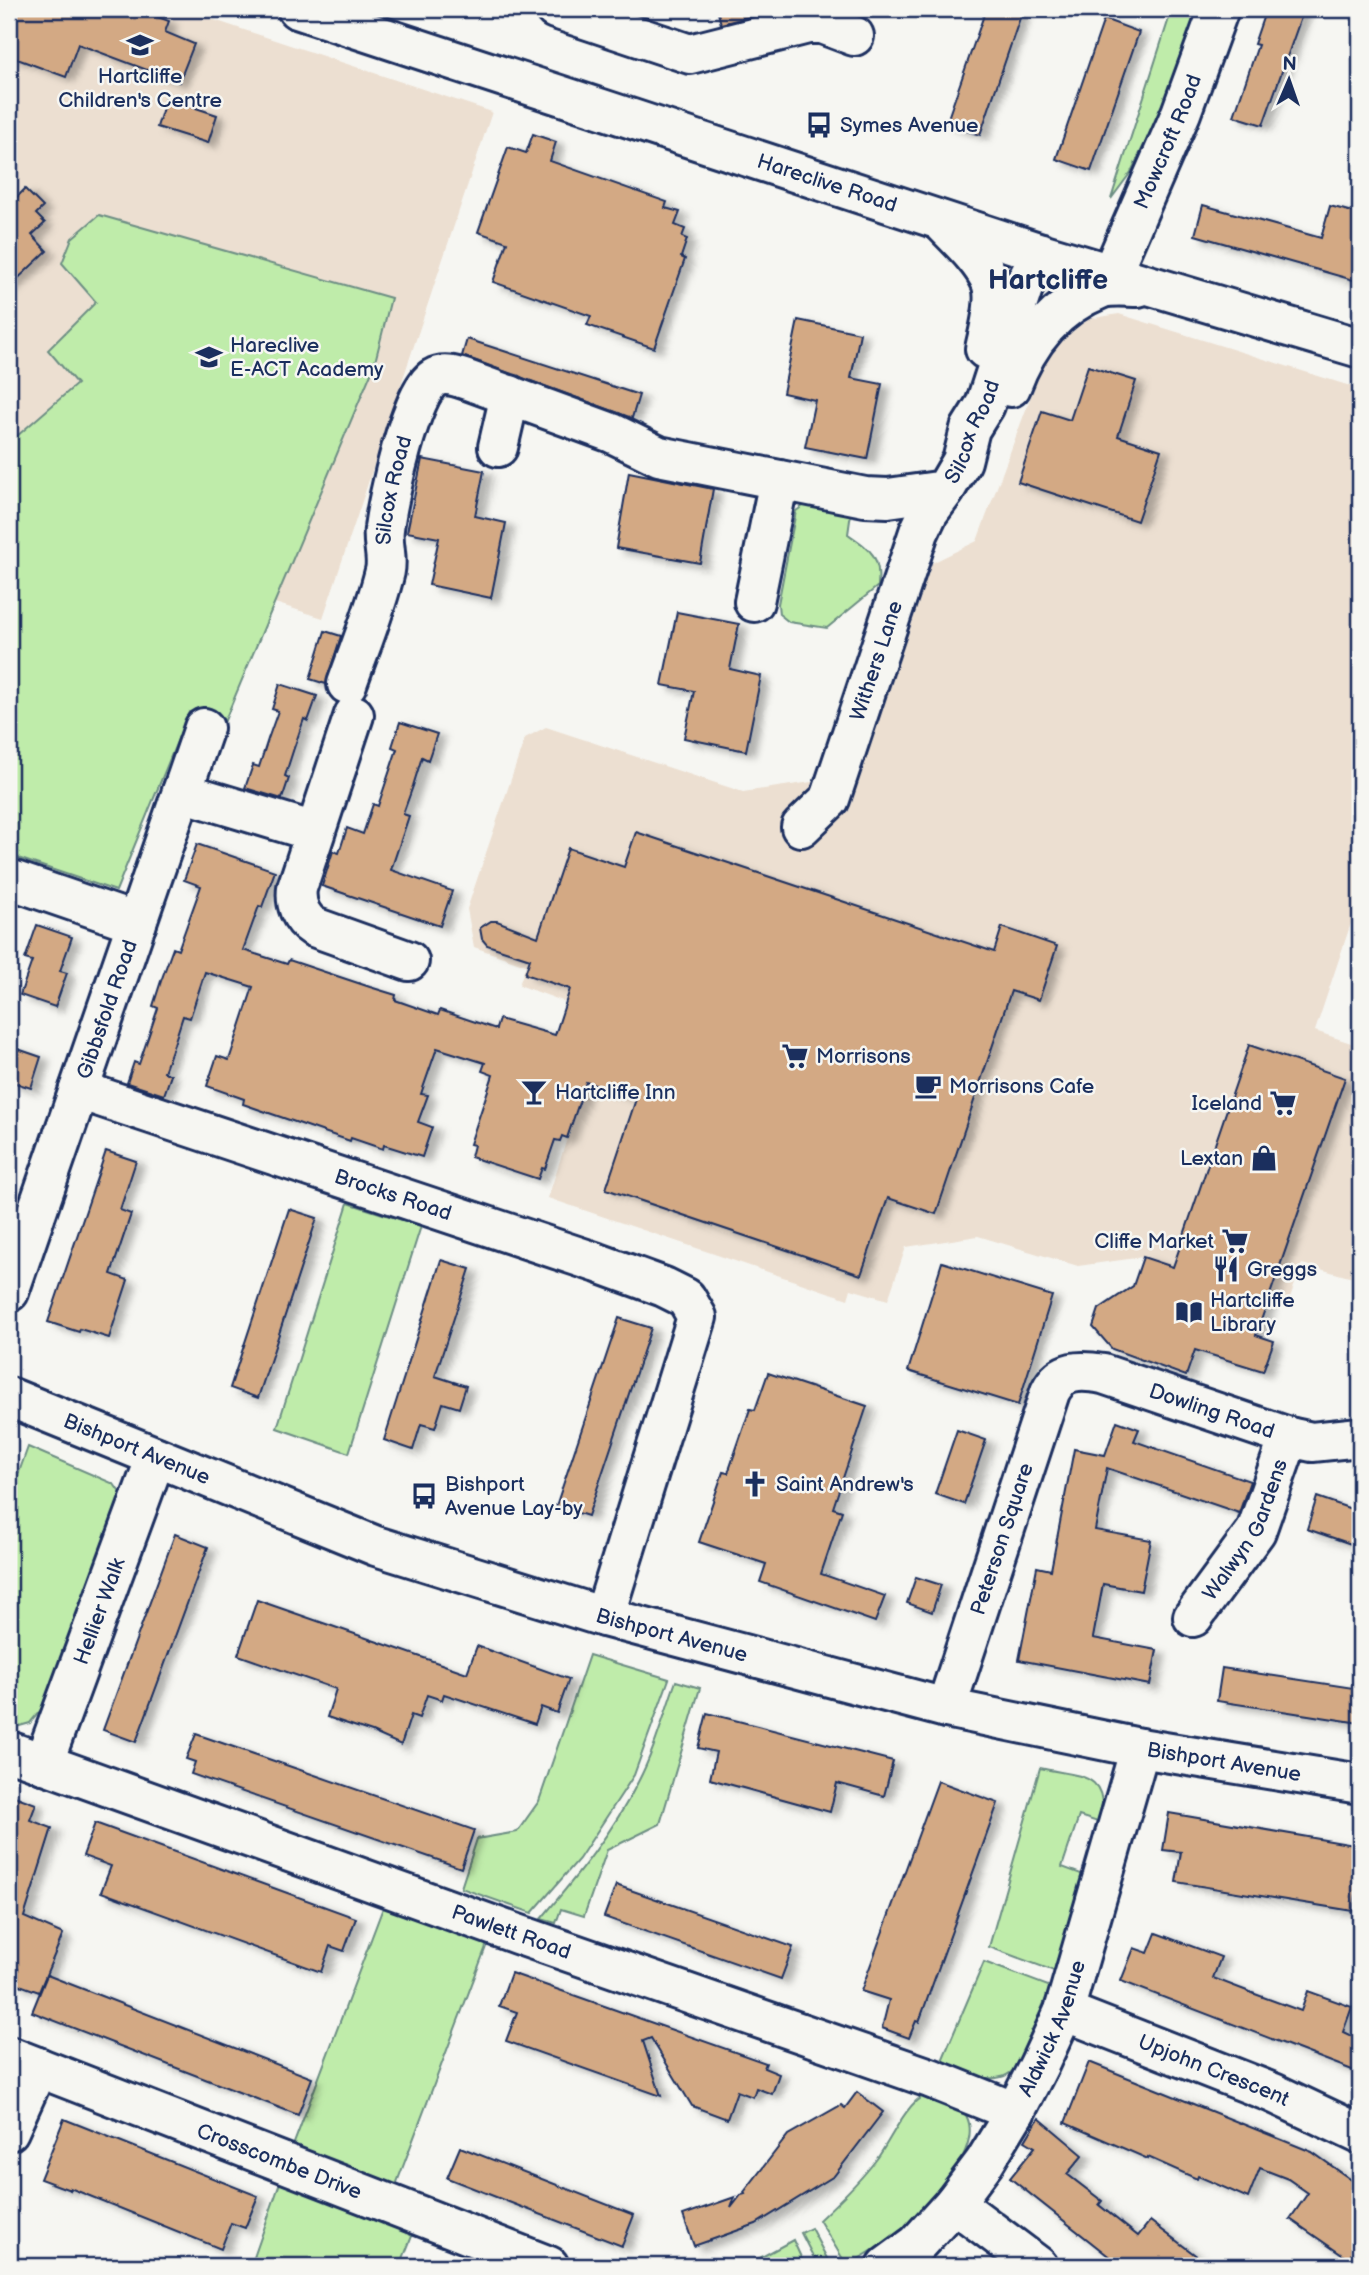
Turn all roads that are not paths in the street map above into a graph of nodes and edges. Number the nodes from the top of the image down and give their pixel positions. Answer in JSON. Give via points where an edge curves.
{"nodes":[{"id":1,"x":297,"y":9,"type":"edge"},
{"id":2,"x":555,"y":9,"type":"edge"},
{"id":3,"x":1219,"y":9,"type":"edge"},
{"id":4,"x":856,"y":31,"type":"edge"},
{"id":5,"x":941,"y":221,"type":"junction"},
{"id":6,"x":1041,"y":253,"type":"junction"},
{"id":7,"x":1111,"y":274,"type":"junction"},
{"id":8,"x":1152,"y":286,"type":"junction"},
{"id":9,"x":1360,"y":348,"type":"edge"},
{"id":10,"x":510,"y":395,"type":"junction"},
{"id":11,"x":498,"y":447,"type":"dead end"},
{"id":12,"x":959,"y":460,"type":"junction"},
{"id":13,"x":779,"y":480,"type":"junction"},
{"id":14,"x":754,"y":602,"type":"dead end"},
{"id":15,"x":204,"y":728,"type":"dead end"},
{"id":16,"x":182,"y":792,"type":"junction"},
{"id":17,"x":801,"y":828,"type":"dead end"},
{"id":18,"x":315,"y":832,"type":"junction"},
{"id":19,"x":9,"y":879,"type":"edge"},
{"id":20,"x":137,"y":923,"type":"junction"},
{"id":21,"x":410,"y":961,"type":"dead end"},
{"id":22,"x":79,"y":1090,"type":"junction"},
{"id":23,"x":9,"y":1292,"type":"edge"},
{"id":24,"x":1066,"y":1374,"type":"joint"},
{"id":25,"x":9,"y":1397,"type":"edge"},
{"id":26,"x":1289,"y":1437,"type":"junction"},
{"id":27,"x":1360,"y":1437,"type":"edge"},
{"id":28,"x":156,"y":1457,"type":"junction"},
{"id":29,"x":604,"y":1617,"type":"junction"},
{"id":30,"x":1193,"y":1617,"type":"dead end"},
{"id":31,"x":946,"y":1708,"type":"junction"},
{"id":32,"x":1140,"y":1748,"type":"junction"},
{"id":33,"x":26,"y":1758,"type":"edge"},
{"id":34,"x":1360,"y":1784,"type":"edge"},
{"id":35,"x":1064,"y":2011,"type":"junction"},
{"id":36,"x":23,"y":2062,"type":"edge"},
{"id":37,"x":1015,"y":2112,"type":"junction"},
{"id":38,"x":9,"y":2131,"type":"edge"},
{"id":39,"x":1360,"y":2134,"type":"edge"},
{"id":40,"x":954,"y":2203,"type":"junction"},
{"id":41,"x":549,"y":2266,"type":"edge"},
{"id":42,"x":887,"y":2266,"type":"edge"},
{"id":43,"x":1038,"y":2266,"type":"edge"}],
"edges":[{"from":1,"to":5,"type":"street","name":"Hareclive Road"},
{"from":2,"to":4,"type":"street","via":[[690,54],[808,24]]},
{"from":3,"to":7,"type":"street","name":"Mowcroft Road","via":[[1181,113]]},
{"from":5,"to":6,"type":"street","name":"Hareclive Road"},
{"from":5,"to":12,"type":"street","via":[[971,252],[991,283],[992,315]]},
{"from":6,"to":7,"type":"street","name":"Hareclive Road"},
{"from":6,"to":12,"type":"street","name":"Silcox Road","via":[[1023,288],[985,405]]},
{"from":7,"to":8,"type":"street","name":"Hareclive Road"},
{"from":8,"to":9,"type":"street","name":"Hareclive Road"},
{"from":8,"to":12,"type":"street","via":[[1102,288],[1059,313],[1021,359],[1005,405]]},
{"from":10,"to":11,"type":"street"},
{"from":10,"to":13,"type":"street","name":"Silcox Road","via":[[612,433],[652,454]]},
{"from":10,"to":18,"type":"street","name":"Silcox Road","via":[[449,376],[436,376],[421,392],[394,476],[384,530],[384,575]]},
{"from":12,"to":13,"type":"street","name":"Silcox Road","via":[[876,498]]},
{"from":12,"to":17,"type":"street","name":"Withers Lane","via":[[919,531],[830,799]]},
{"from":13,"to":14,"type":"street"},
{"from":15,"to":16,"type":"street","name":"Gibbsfold Road"},
{"from":16,"to":18,"type":"street"},
{"from":16,"to":20,"type":"street","name":"Gibbsfold Road"},
{"from":18,"to":21,"type":"street","name":"Silcox Road","via":[[297,888],[297,905],[304,918],[325,931]]},
{"from":19,"to":20,"type":"street"},
{"from":20,"to":22,"type":"street","name":"Gibbsfold Road"},
{"from":22,"to":23,"type":"street","name":"Gibbsfold Road"},
{"from":22,"to":29,"type":"street","name":"Brocks Road","via":[[686,1298],[697,1317]]},
{"from":24,"to":26,"type":"street","name":"Dowling Road","via":[[1103,1374]]},
{"from":24,"to":31,"type":"street","name":"Peterson Square","via":[[1050,1392]]},
{"from":25,"to":28,"type":"street","name":"Bishport Avenue"},
{"from":26,"to":27,"type":"street","name":"Dowling Road","via":[[1312,1442]]},
{"from":26,"to":30,"type":"street","name":"Walwyn Gardens","via":[[1256,1531]]},
{"from":28,"to":29,"type":"street","name":"Bishport Avenue","via":[[376,1546]]},
{"from":28,"to":33,"type":"street","name":"Hellier Walk"},
{"from":29,"to":31,"type":"street","name":"Bishport Avenue"},
{"from":31,"to":32,"type":"street","name":"Bishport Avenue"},
{"from":32,"to":34,"type":"street","name":"Bishport Avenue"},
{"from":32,"to":35,"type":"street","name":"Aldwick Avenue"},
{"from":33,"to":37,"type":"street","name":"Pawlett Road"},
{"from":35,"to":37,"type":"street","name":"Aldwick Avenue"},
{"from":35,"to":39,"type":"street","name":"Upjohn Crescent","via":[[1273,2093]]},
{"from":36,"to":38,"type":"street"},
{"from":36,"to":41,"type":"street","name":"Crosscombe Drive"},
{"from":37,"to":40,"type":"street","name":"Aldwick Avenue"},
{"from":40,"to":42,"type":"street","name":"Aldwick Avenue","via":[[917,2244]]},
{"from":40,"to":43,"type":"street"}]}
